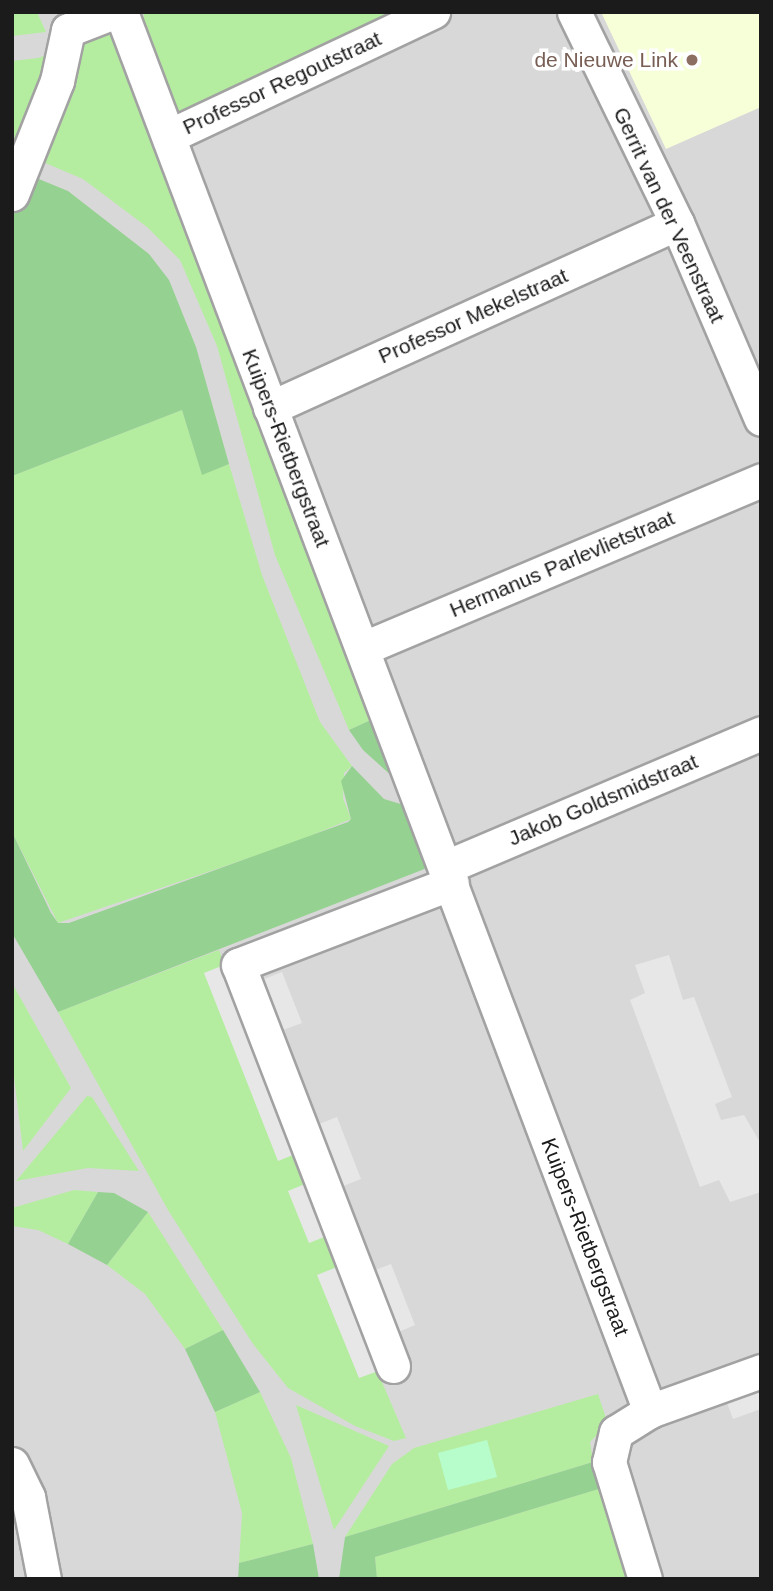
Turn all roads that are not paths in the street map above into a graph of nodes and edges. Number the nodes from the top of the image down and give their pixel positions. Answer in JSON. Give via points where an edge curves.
{"nodes":[{"id":1,"x":114,"y":12,"type":"edge"},
{"id":2,"x":121,"y":12,"type":"edge"},
{"id":3,"x":433,"y":12,"type":"edge"},
{"id":4,"x":573,"y":12,"type":"edge"},
{"id":5,"x":64,"y":21,"type":"edge"},
{"id":6,"x":169,"y":136,"type":"junction"},
{"id":7,"x":12,"y":194,"type":"edge"},
{"id":8,"x":677,"y":223,"type":"junction"},
{"id":9,"x":270,"y":408,"type":"junction"},
{"id":10,"x":761,"y":419,"type":"edge"},
{"id":11,"x":761,"y":480,"type":"edge"},
{"id":12,"x":363,"y":648,"type":"junction"},
{"id":13,"x":761,"y":733,"type":"edge"},
{"id":14,"x":449,"y":875,"type":"junction"},
{"id":15,"x":393,"y":1366,"type":"dead end"},
{"id":16,"x":761,"y":1371,"type":"edge"},
{"id":17,"x":650,"y":1411,"type":"junction"},
{"id":18,"x":12,"y":1464,"type":"edge"},
{"id":19,"x":44,"y":1579,"type":"edge"},
{"id":20,"x":645,"y":1579,"type":"edge"}],
"edges":[{"from":1,"to":5,"type":"street"},
{"from":2,"to":6,"type":"street","name":"Kuipers-Rietbergstraat"},
{"from":3,"to":6,"type":"street","name":"Professor Regoutstraat"},
{"from":4,"to":8,"type":"street","name":"Gerrit van der Veenstraat"},
{"from":5,"to":7,"type":"street","via":[[57,81]]},
{"from":6,"to":9,"type":"street","name":"Kuipers-Rietbergstraat"},
{"from":8,"to":9,"type":"street","name":"Professor Mekelstraat"},
{"from":8,"to":10,"type":"street","name":"Gerrit van der Veenstraat"},
{"from":9,"to":12,"type":"street","name":"Kuipers-Rietbergstraat"},
{"from":11,"to":12,"type":"street","name":"Hermanus Parlevlietstraat"},
{"from":12,"to":14,"type":"street","name":"Kuipers-Rietbergstraat"},
{"from":13,"to":14,"type":"street","name":"Jakob Goldsmidstraat"},
{"from":14,"to":15,"type":"street","via":[[238,965]]},
{"from":14,"to":17,"type":"street","name":"Kuipers-Rietbergstraat"},
{"from":16,"to":17,"type":"street"},
{"from":17,"to":20,"type":"street","via":[[616,1432],[609,1462]]},
{"from":18,"to":19,"type":"street","via":[[28,1497]]}]}
